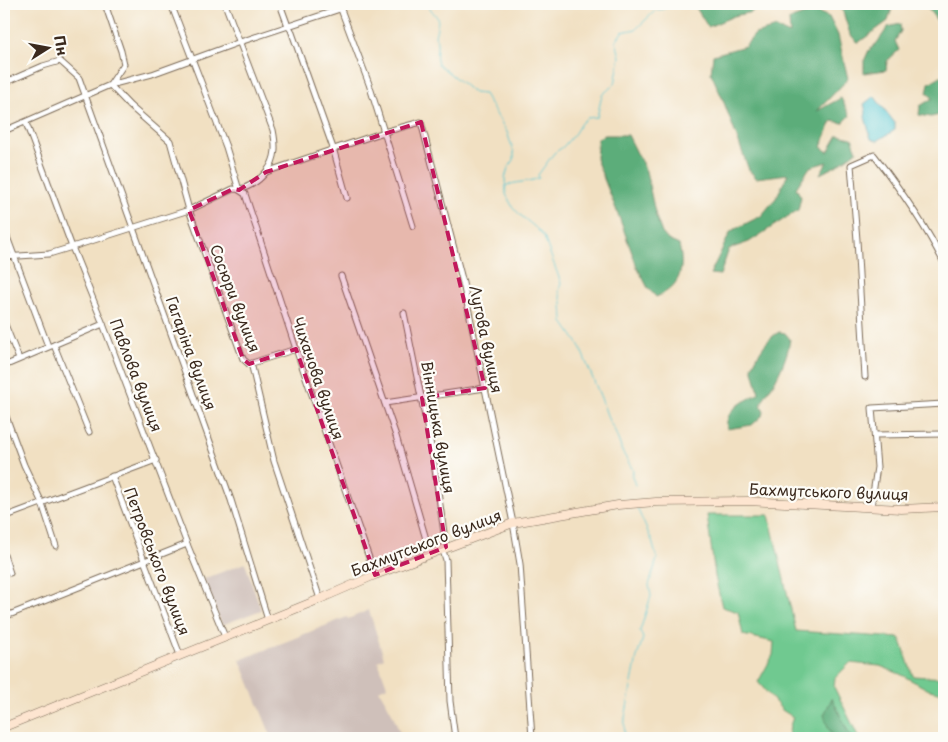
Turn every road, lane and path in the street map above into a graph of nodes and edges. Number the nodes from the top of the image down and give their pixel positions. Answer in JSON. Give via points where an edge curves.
{"nodes":[{"id":1,"x":105,"y":4,"type":"edge"},
{"id":2,"x":171,"y":4,"type":"edge"},
{"id":3,"x":225,"y":4,"type":"edge"},
{"id":4,"x":280,"y":4,"type":"edge"},
{"id":5,"x":339,"y":6,"type":"edge"},
{"id":6,"x":288,"y":26,"type":"junction"},
{"id":7,"x":240,"y":42,"type":"junction"},
{"id":8,"x":193,"y":58,"type":"junction"},
{"id":9,"x":4,"y":83,"type":"edge"},
{"id":10,"x":110,"y":85,"type":"junction"},
{"id":11,"x":87,"y":96,"type":"junction"},
{"id":12,"x":26,"y":123,"type":"junction"},
{"id":13,"x":4,"y":132,"type":"edge"},
{"id":14,"x":384,"y":132,"type":"junction"},
{"id":15,"x":333,"y":148,"type":"junction"},
{"id":16,"x":266,"y":172,"type":"junction"},
{"id":17,"x":239,"y":190,"type":"junction"},
{"id":18,"x":347,"y":198,"type":"dead end"},
{"id":19,"x":189,"y":210,"type":"junction"},
{"id":20,"x":413,"y":226,"type":"dead end"},
{"id":21,"x":134,"y":228,"type":"junction"},
{"id":22,"x":4,"y":229,"type":"edge"},
{"id":23,"x":72,"y":247,"type":"junction"},
{"id":24,"x":4,"y":257,"type":"edge"},
{"id":25,"x":14,"y":257,"type":"junction"},
{"id":26,"x":944,"y":263,"type":"edge"},
{"id":27,"x":341,"y":276,"type":"dead end"},
{"id":28,"x":404,"y":313,"type":"dead end"},
{"id":29,"x":4,"y":322,"type":"edge"},
{"id":30,"x":103,"y":324,"type":"junction"},
{"id":31,"x":51,"y":345,"type":"junction"},
{"id":32,"x":296,"y":349,"type":"junction"},
{"id":33,"x":19,"y":359,"type":"junction"},
{"id":34,"x":249,"y":364,"type":"junction"},
{"id":35,"x":4,"y":366,"type":"edge"},
{"id":36,"x":865,"y":377,"type":"dead end"},
{"id":37,"x":485,"y":388,"type":"junction"},
{"id":38,"x":422,"y":398,"type":"junction"},
{"id":39,"x":385,"y":403,"type":"junction"},
{"id":40,"x":944,"y":404,"type":"edge"},
{"id":41,"x":4,"y":411,"type":"edge"},
{"id":42,"x":89,"y":432,"type":"dead end"},
{"id":43,"x":944,"y":434,"type":"edge"},
{"id":44,"x":875,"y":435,"type":"junction"},
{"id":45,"x":156,"y":460,"type":"junction"},
{"id":46,"x":112,"y":476,"type":"junction"},
{"id":47,"x":42,"y":503,"type":"junction"},
{"id":48,"x":944,"y":506,"type":"edge"},
{"id":49,"x":871,"y":508,"type":"junction"},
{"id":50,"x":4,"y":518,"type":"edge"},
{"id":51,"x":513,"y":523,"type":"junction"},
{"id":52,"x":188,"y":544,"type":"junction"},
{"id":53,"x":56,"y":546,"type":"dead end"},
{"id":54,"x":444,"y":548,"type":"junction"},
{"id":55,"x":430,"y":553,"type":"junction"},
{"id":56,"x":4,"y":555,"type":"edge"},
{"id":57,"x":145,"y":562,"type":"junction"},
{"id":58,"x":10,"y":573,"type":"dead end"},
{"id":59,"x":375,"y":575,"type":"junction"},
{"id":60,"x":320,"y":599,"type":"junction"},
{"id":61,"x":4,"y":617,"type":"edge"},
{"id":62,"x":268,"y":620,"type":"junction"},
{"id":63,"x":225,"y":636,"type":"junction"},
{"id":64,"x":180,"y":655,"type":"junction"},
{"id":65,"x":4,"y":727,"type":"edge"},
{"id":66,"x":454,"y":738,"type":"edge"},
{"id":67,"x":532,"y":738,"type":"edge"}],
"edges":[{"from":1,"to":10,"type":"street","via":[[124,64]]},
{"from":2,"to":8,"type":"street","name":"Чихачова вулиця"},
{"from":3,"to":7,"type":"street"},
{"from":4,"to":6,"type":"street"},
{"from":5,"to":6,"type":"street"},
{"from":5,"to":14,"type":"street"},
{"from":6,"to":7,"type":"street"},
{"from":6,"to":15,"type":"street"},
{"from":7,"to":8,"type":"street"},
{"from":7,"to":16,"type":"street","via":[[273,130],[276,146],[273,163]]},
{"from":8,"to":10,"type":"street","via":[[152,74]]},
{"from":8,"to":17,"type":"street","name":"Чихачова вулиця"},
{"from":9,"to":11,"type":"street","name":"Гагаріна вулиця","via":[[60,61],[79,78]]},
{"from":10,"to":11,"type":"street"},
{"from":10,"to":19,"type":"street","name":"Сосюри вулиця","via":[[170,141]]},
{"from":11,"to":12,"type":"street"},
{"from":11,"to":21,"type":"street","name":"Гагаріна вулиця"},
{"from":12,"to":13,"type":"street"},
{"from":12,"to":23,"type":"street","name":"Павлова вулиця"},
{"from":14,"to":15,"type":"street"},
{"from":14,"to":20,"type":"street"},
{"from":14,"to":37,"type":"street","name":"Лугова вулиця","via":[[421,122],[463,283]]},
{"from":15,"to":16,"type":"street"},
{"from":15,"to":18,"type":"street"},
{"from":16,"to":17,"type":"street","via":[[260,180]]},
{"from":17,"to":19,"type":"street","via":[[233,189]]},
{"from":17,"to":32,"type":"street","name":"Чихачова вулиця","via":[[245,194]]},
{"from":19,"to":21,"type":"street"},
{"from":19,"to":34,"type":"street","name":"Сосюри вулиця","via":[[243,359]]},
{"from":21,"to":23,"type":"street"},
{"from":21,"to":62,"type":"street","name":"Гагаріна вулиця","via":[[231,500]]},
{"from":22,"to":25,"type":"street"},
{"from":23,"to":25,"type":"street","via":[[49,254]]},
{"from":23,"to":30,"type":"street","name":"Павлова вулиця"},
{"from":24,"to":25,"type":"street"},
{"from":25,"to":31,"type":"street"},
{"from":26,"to":36,"type":"street","via":[[930,235],[874,155],[851,165]]},
{"from":27,"to":39,"type":"street"},
{"from":28,"to":38,"type":"street","name":"Вінницька вулиця"},
{"from":29,"to":33,"type":"street"},
{"from":30,"to":31,"type":"street"},
{"from":30,"to":45,"type":"street","name":"Павлова вулиця"},
{"from":31,"to":33,"type":"street"},
{"from":31,"to":42,"type":"street"},
{"from":32,"to":34,"type":"street"},
{"from":32,"to":59,"type":"street","name":"Чихачова вулиця"},
{"from":33,"to":35,"type":"street"},
{"from":34,"to":60,"type":"street","name":"Сосюри вулиця","via":[[274,461]]},
{"from":37,"to":38,"type":"street"},
{"from":37,"to":51,"type":"street","name":"Лугова вулиця"},
{"from":38,"to":39,"type":"street"},
{"from":38,"to":54,"type":"street","name":"Вінницька вулиця"},
{"from":39,"to":55,"type":"street"},
{"from":40,"to":44,"type":"street","via":[[872,408]]},
{"from":41,"to":47,"type":"street"},
{"from":43,"to":44,"type":"street"},
{"from":44,"to":49,"type":"street","via":[[877,467]]},
{"from":45,"to":46,"type":"street"},
{"from":45,"to":52,"type":"street","name":"Павлова вулиця"},
{"from":46,"to":47,"type":"street"},
{"from":46,"to":57,"type":"street","name":"Петровського вулиця"},
{"from":47,"to":50,"type":"street"},
{"from":47,"to":53,"type":"street"},
{"from":48,"to":49,"type":"main road","name":"Бахмутського вулиця"},
{"from":49,"to":51,"type":"main road","name":"Бахмутського вулиця","via":[[748,501],[656,502],[618,505]]},
{"from":51,"to":54,"type":"main road","name":"Бахмутського вулиця"},
{"from":51,"to":67,"type":"street","name":"Лугова вулиця","via":[[520,564]]},
{"from":52,"to":57,"type":"street"},
{"from":52,"to":63,"type":"street","name":"Павлова вулиця"},
{"from":54,"to":55,"type":"main road","name":"Бахмутського вулиця"},
{"from":54,"to":66,"type":"street","name":"Вінницька вулиця"},
{"from":55,"to":59,"type":"main road","name":"Бахмутського вулиця"},
{"from":56,"to":58,"type":"street"},
{"from":57,"to":61,"type":"street"},
{"from":57,"to":64,"type":"street","name":"Петровського вулиця"},
{"from":59,"to":60,"type":"main road","name":"Бахмутського вулиця"},
{"from":60,"to":62,"type":"main road","name":"Бахмутського вулиця"},
{"from":62,"to":63,"type":"main road","name":"Бахмутського вулиця"},
{"from":63,"to":64,"type":"main road","name":"Бахмутського вулиця"},
{"from":64,"to":65,"type":"main road","name":"Бахмутського вулиця"}]}
